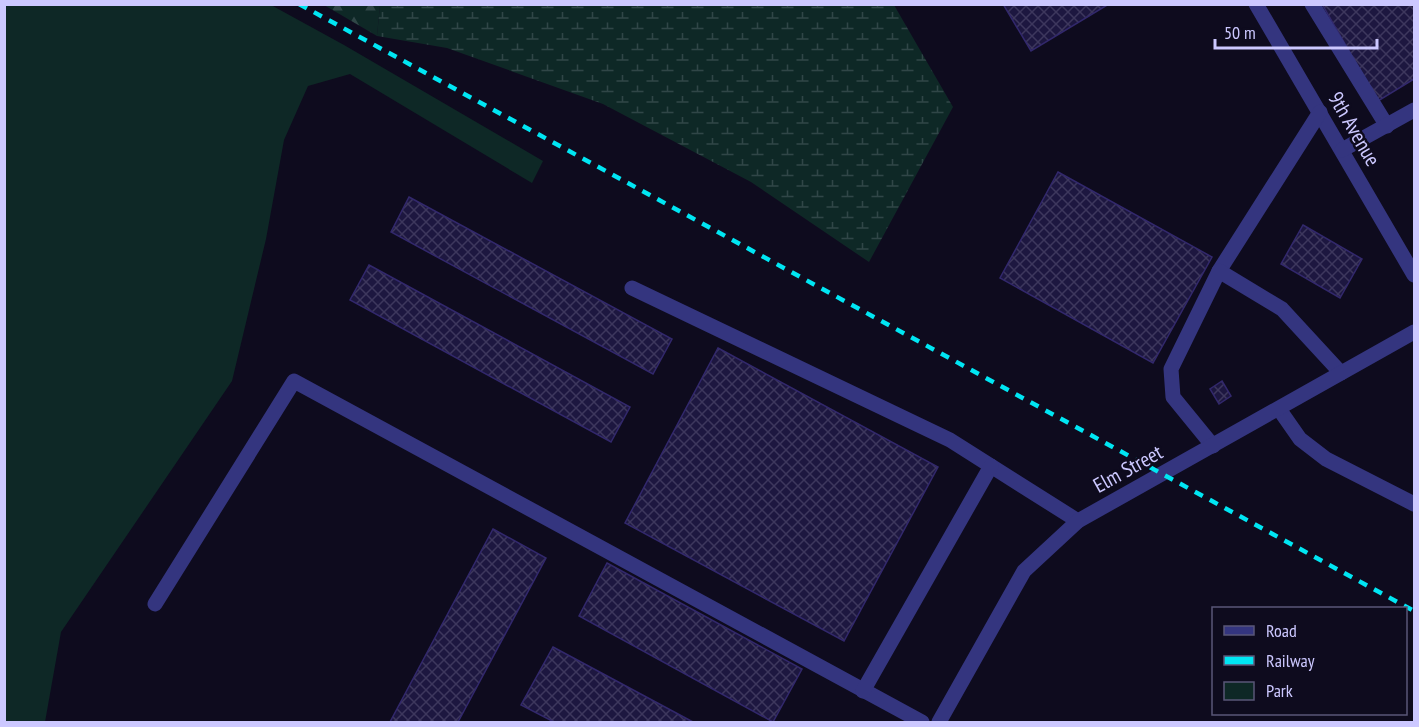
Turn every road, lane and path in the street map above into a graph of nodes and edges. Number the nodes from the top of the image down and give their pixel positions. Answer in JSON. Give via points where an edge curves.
{"nodes":[{"id":1,"x":1256,"y":4,"type":"edge"},
{"id":2,"x":1312,"y":4,"type":"edge"},
{"id":3,"x":1414,"y":110,"type":"edge"},
{"id":4,"x":1320,"y":112,"type":"junction"},
{"id":5,"x":1387,"y":126,"type":"junction"},
{"id":6,"x":1342,"y":150,"type":"junction"},
{"id":7,"x":1219,"y":271,"type":"junction"},
{"id":8,"x":1414,"y":274,"type":"edge"},
{"id":9,"x":632,"y":288,"type":"dead end"},
{"id":10,"x":1414,"y":332,"type":"edge"},
{"id":11,"x":1341,"y":374,"type":"junction"},
{"id":12,"x":1279,"y":409,"type":"junction"},
{"id":13,"x":1213,"y":446,"type":"junction"},
{"id":14,"x":991,"y":466,"type":"junction"},
{"id":15,"x":1414,"y":504,"type":"edge"},
{"id":16,"x":1078,"y":520,"type":"junction"},
{"id":17,"x":155,"y":604,"type":"dead end"},
{"id":18,"x":863,"y":691,"type":"junction"},
{"id":19,"x":922,"y":723,"type":"edge"},
{"id":20,"x":939,"y":723,"type":"edge"}],
"edges":[{"from":1,"to":4,"type":"street","name":"9th Avenue"},
{"from":2,"to":5,"type":"street"},
{"from":3,"to":5,"type":"street"},
{"from":4,"to":6,"type":"street","name":"9th Avenue"},
{"from":4,"to":7,"type":"street"},
{"from":5,"to":6,"type":"street"},
{"from":6,"to":8,"type":"street","name":"9th Avenue"},
{"from":7,"to":11,"type":"street","via":[[1282,309]]},
{"from":7,"to":13,"type":"street","via":[[1171,369],[1173,397]]},
{"from":9,"to":14,"type":"street","via":[[950,440]]},
{"from":10,"to":11,"type":"street","name":"Elm Street"},
{"from":11,"to":12,"type":"street","name":"Elm Street"},
{"from":12,"to":13,"type":"street","name":"Elm Street"},
{"from":12,"to":15,"type":"street","via":[[1300,440],[1326,459]]},
{"from":13,"to":16,"type":"street","name":"Elm Street"},
{"from":14,"to":16,"type":"street"},
{"from":14,"to":18,"type":"street"},
{"from":16,"to":20,"type":"street","name":"Elm Street","via":[[1024,571]]},
{"from":17,"to":18,"type":"street","via":[[294,381]]},
{"from":18,"to":19,"type":"street"}]}
